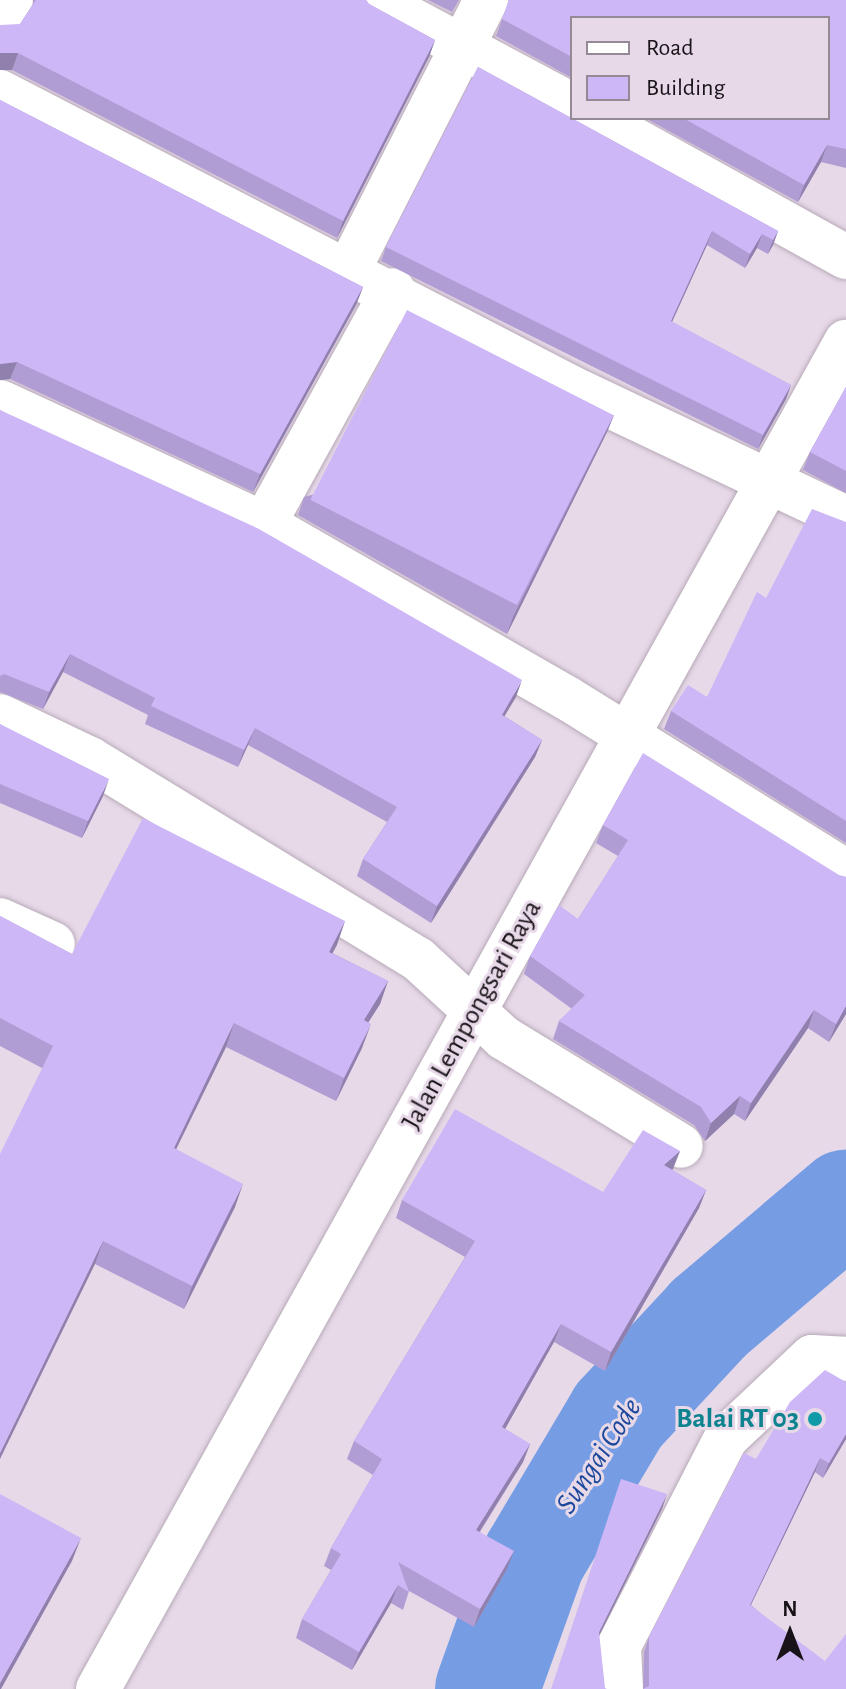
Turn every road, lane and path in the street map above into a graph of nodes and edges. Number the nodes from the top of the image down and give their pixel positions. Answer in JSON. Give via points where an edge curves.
{"nodes":[{"id":1,"x":11,"y":0,"type":"edge"},
{"id":2,"x":375,"y":0,"type":"edge"},
{"id":3,"x":486,"y":0,"type":"edge"},
{"id":4,"x":0,"y":20,"type":"edge"},
{"id":5,"x":463,"y":45,"type":"junction"},
{"id":6,"x":0,"y":92,"type":"edge"},
{"id":7,"x":570,"y":104,"type":"edge"},
{"id":8,"x":599,"y":120,"type":"edge"},
{"id":9,"x":846,"y":257,"type":"edge"},
{"id":10,"x":350,"y":267,"type":"junction"},
{"id":11,"x":393,"y":290,"type":"junction"},
{"id":12,"x":846,"y":342,"type":"edge"},
{"id":13,"x":0,"y":402,"type":"edge"},
{"id":14,"x":767,"y":478,"type":"junction"},
{"id":15,"x":846,"y":518,"type":"edge"},
{"id":16,"x":264,"y":524,"type":"junction"},
{"id":17,"x":0,"y":716,"type":"edge"},
{"id":18,"x":627,"y":738,"type":"junction"},
{"id":19,"x":846,"y":872,"type":"edge"},
{"id":20,"x":0,"y":920,"type":"edge"},
{"id":21,"x":53,"y":944,"type":"edge"},
{"id":22,"x":474,"y":1012,"type":"junction"},
{"id":23,"x":681,"y":1146,"type":"dead end"},
{"id":24,"x":846,"y":1359,"type":"edge"},
{"id":25,"x":98,"y":1689,"type":"edge"},
{"id":26,"x":621,"y":1689,"type":"edge"}],
"edges":[{"from":1,"to":4,"type":"street"},
{"from":2,"to":5,"type":"street"},
{"from":3,"to":5,"type":"street"},
{"from":5,"to":7,"type":"street"},
{"from":5,"to":10,"type":"street"},
{"from":6,"to":10,"type":"street"},
{"from":8,"to":9,"type":"street"},
{"from":10,"to":11,"type":"street"},
{"from":11,"to":14,"type":"street","via":[[570,387]]},
{"from":11,"to":16,"type":"street"},
{"from":12,"to":14,"type":"street","name":"Jalan Lempongsari Raya"},
{"from":13,"to":16,"type":"street"},
{"from":14,"to":15,"type":"street"},
{"from":14,"to":18,"type":"street","name":"Jalan Lempongsari Raya"},
{"from":16,"to":18,"type":"street"},
{"from":17,"to":22,"type":"street","via":[[90,759],[418,959]]},
{"from":18,"to":19,"type":"street"},
{"from":18,"to":22,"type":"street","name":"Jalan Lempongsari Raya"},
{"from":20,"to":21,"type":"street"},
{"from":22,"to":23,"type":"street"},
{"from":22,"to":25,"type":"street","name":"Jalan Lempongsari Raya"},
{"from":24,"to":26,"type":"street","via":[[812,1357],[726,1438],[619,1646]]}]}
